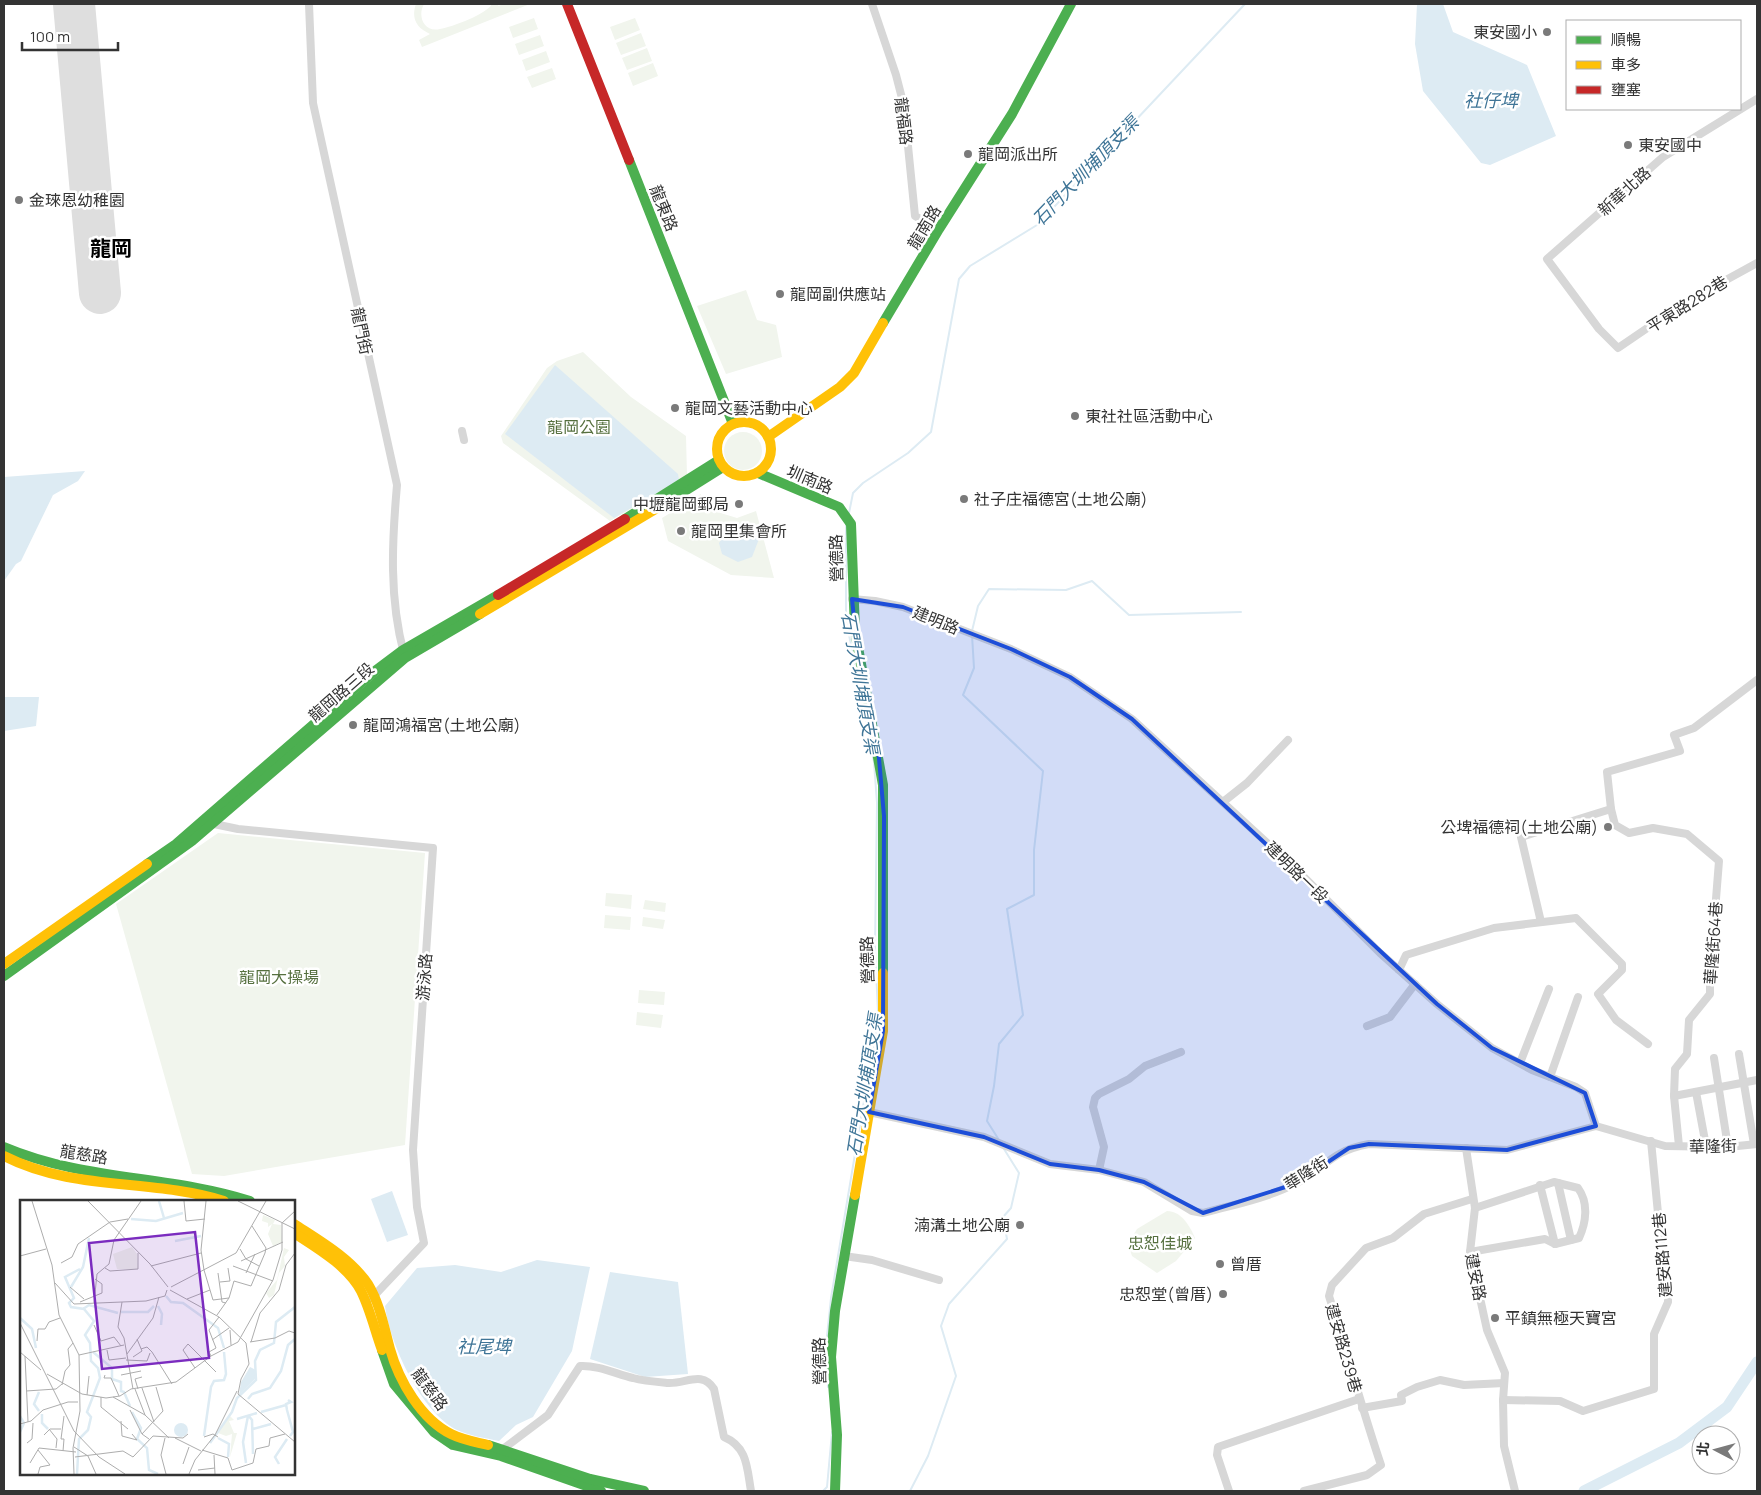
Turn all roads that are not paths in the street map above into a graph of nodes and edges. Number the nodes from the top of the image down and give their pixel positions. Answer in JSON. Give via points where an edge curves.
{"nodes":[{"id":1,"x":309,"y":4,"type":"edge"},
{"id":2,"x":566,"y":4,"type":"edge"},
{"id":3,"x":872,"y":4,"type":"edge"},
{"id":4,"x":1071,"y":4,"type":"edge"},
{"id":5,"x":1757,"y":99,"type":"edge"},
{"id":6,"x":1741,"y":109,"type":"edge"},
{"id":7,"x":1739,"y":110,"type":"edge"},
{"id":8,"x":939,"y":229,"type":"junction"},
{"id":9,"x":1757,"y":263,"type":"edge"},
{"id":10,"x":1618,"y":348,"type":"joint"},
{"id":11,"x":733,"y":424,"type":"junction"},
{"id":12,"x":462,"y":431,"type":"dead end"},
{"id":13,"x":768,"y":437,"type":"junction"},
{"id":14,"x":464,"y":440,"type":"dead end"},
{"id":15,"x":722,"y":463,"type":"junction"},
{"id":16,"x":758,"y":473,"type":"junction"},
{"id":17,"x":848,"y":517,"type":"joint"},
{"id":18,"x":852,"y":598,"type":"junction"},
{"id":19,"x":977,"y":636,"type":"joint"},
{"id":20,"x":404,"y":654,"type":"junction"},
{"id":21,"x":1757,"y":680,"type":"edge"},
{"id":22,"x":1288,"y":740,"type":"dead end"},
{"id":23,"x":1222,"y":802,"type":"junction"},
{"id":24,"x":1612,"y":809,"type":"junction"},
{"id":25,"x":214,"y":824,"type":"junction"},
{"id":26,"x":1541,"y":922,"type":"junction"},
{"id":27,"x":4,"y":964,"type":"edge"},
{"id":28,"x":1400,"y":970,"type":"junction"},
{"id":29,"x":4,"y":976,"type":"edge"},
{"id":30,"x":1415,"y":984,"type":"junction"},
{"id":31,"x":1549,"y":989,"type":"dead end"},
{"id":32,"x":1578,"y":996,"type":"dead end"},
{"id":33,"x":1367,"y":1026,"type":"dead end"},
{"id":34,"x":1648,"y":1044,"type":"dead end"},
{"id":35,"x":1181,"y":1052,"type":"dead end"},
{"id":36,"x":1739,"y":1054,"type":"dead end"},
{"id":37,"x":1714,"y":1058,"type":"dead end"},
{"id":38,"x":1520,"y":1063,"type":"junction"},
{"id":39,"x":1550,"y":1077,"type":"junction"},
{"id":40,"x":1757,"y":1080,"type":"edge"},
{"id":41,"x":1744,"y":1082,"type":"junction"},
{"id":42,"x":1719,"y":1089,"type":"junction"},
{"id":43,"x":1696,"y":1092,"type":"junction"},
{"id":44,"x":1674,"y":1096,"type":"junction"},
{"id":45,"x":869,"y":1112,"type":"junction"},
{"id":46,"x":1596,"y":1126,"type":"junction"},
{"id":47,"x":1651,"y":1141,"type":"junction"},
{"id":48,"x":1755,"y":1144,"type":"edge"},
{"id":49,"x":4,"y":1146,"type":"edge"},
{"id":50,"x":1679,"y":1146,"type":"junction"},
{"id":51,"x":1706,"y":1146,"type":"junction"},
{"id":52,"x":1728,"y":1147,"type":"junction"},
{"id":53,"x":1466,"y":1148,"type":"junction"},
{"id":54,"x":4,"y":1156,"type":"edge"},
{"id":55,"x":1099,"y":1170,"type":"junction"},
{"id":56,"x":1558,"y":1183,"type":"junction"},
{"id":57,"x":1540,"y":1185,"type":"junction"},
{"id":58,"x":1472,"y":1199,"type":"junction"},
{"id":59,"x":220,"y":1200,"type":"edge"},
{"id":60,"x":247,"y":1200,"type":"edge"},
{"id":61,"x":1475,"y":1208,"type":"junction"},
{"id":62,"x":295,"y":1225,"type":"edge"},
{"id":63,"x":295,"y":1234,"type":"edge"},
{"id":64,"x":1572,"y":1240,"type":"junction"},
{"id":65,"x":1555,"y":1244,"type":"junction"},
{"id":66,"x":320,"y":1246,"type":"junction"},
{"id":67,"x":1470,"y":1252,"type":"junction"},
{"id":68,"x":844,"y":1256,"type":"junction"},
{"id":69,"x":939,"y":1280,"type":"dead end"},
{"id":70,"x":371,"y":1299,"type":"junction"},
{"id":71,"x":1504,"y":1383,"type":"junction"},
{"id":72,"x":1359,"y":1399,"type":"junction"},
{"id":73,"x":1502,"y":1400,"type":"junction"},
{"id":74,"x":1362,"y":1408,"type":"junction"},
{"id":75,"x":502,"y":1452,"type":"junction"},
{"id":76,"x":601,"y":1491,"type":"edge"},
{"id":77,"x":644,"y":1491,"type":"edge"},
{"id":78,"x":751,"y":1491,"type":"edge"},
{"id":79,"x":835,"y":1491,"type":"edge"},
{"id":80,"x":1229,"y":1491,"type":"edge"},
{"id":81,"x":1304,"y":1491,"type":"edge"},
{"id":82,"x":1515,"y":1491,"type":"edge"}],
"edges":[{"from":1,"to":20,"type":"street","name":"龍門街","via":[[313,103],[396,485],[392,536],[394,604]]},
{"from":2,"to":11,"type":"street","name":"龍東路"},
{"from":3,"to":8,"type":"street","name":"龍福路","via":[[904,106],[916,216]]},
{"from":4,"to":8,"type":"street","name":"龍南路","via":[[1012,114]]},
{"from":5,"to":6,"type":"street","name":"新華北路"},
{"from":7,"to":10,"type":"street","name":"新華北路","via":[[1663,157],[1547,259],[1599,329]]},
{"from":8,"to":13,"type":"street","name":"龍南路","via":[[854,373],[817,404]]},
{"from":9,"to":10,"type":"street","name":"平東路282巷","via":[[1684,303]]},
{"from":11,"to":13,"type":"street","via":[[756,425]]},
{"from":11,"to":15,"type":"street","via":[[721,434],[717,444]]},
{"from":12,"to":14,"type":"street"},
{"from":13,"to":16,"type":"street","via":[[771,451]]},
{"from":15,"to":16,"type":"street","via":[[732,474]]},
{"from":15,"to":20,"type":"street","name":"龍岡路三段"},
{"from":16,"to":17,"type":"street","name":"圳南路","via":[[839,508]]},
{"from":17,"to":18,"type":"street","name":"營德路","via":[[851,524]]},
{"from":18,"to":19,"type":"street","name":"建明路","via":[[903,607]]},
{"from":18,"to":45,"type":"street","name":"營德路","via":[[857,648],[878,747],[884,816],[881,911],[883,1031]]},
{"from":19,"to":23,"type":"street","name":"建明路一段","via":[[1070,677],[1132,719]]},
{"from":20,"to":25,"type":"street","name":"龍岡路三段"},
{"from":20,"to":27,"type":"street","name":"龍岡路三段","via":[[375,671],[176,844]]},
{"from":21,"to":24,"type":"street","via":[[1694,728],[1674,735],[1680,751],[1607,772]]},
{"from":22,"to":23,"type":"street","via":[[1248,783]]},
{"from":23,"to":28,"type":"street","name":"建明路一段"},
{"from":24,"to":26,"type":"street","via":[[1521,837]]},
{"from":24,"to":44,"type":"street","name":"華隆街64巷","via":[[1615,825],[1629,833],[1652,828],[1687,834],[1719,861],[1710,945],[1710,994],[1689,1020],[1687,1054],[1675,1069]]},
{"from":25,"to":29,"type":"street","name":"龍岡路三段"},
{"from":25,"to":70,"type":"street","name":"游泳路","via":[[433,848],[413,1150],[417,1207],[424,1242]]},
{"from":26,"to":28,"type":"street","via":[[1494,928],[1406,955]]},
{"from":26,"to":34,"type":"street","via":[[1576,918],[1622,964],[1622,970],[1598,994],[1616,1020]]},
{"from":28,"to":30,"type":"street","name":"建明路一段"},
{"from":30,"to":33,"type":"street","via":[[1390,1017]]},
{"from":30,"to":38,"type":"street","name":"建明路一段","via":[[1492,1048]]},
{"from":31,"to":38,"type":"street"},
{"from":32,"to":39,"type":"street"},
{"from":35,"to":55,"type":"street","via":[[1145,1066],[1095,1098],[1093,1107],[1104,1147]]},
{"from":36,"to":41,"type":"street"},
{"from":37,"to":42,"type":"street"},
{"from":38,"to":39,"type":"street","name":"建明路一段"},
{"from":39,"to":46,"type":"street","name":"建明路一段","via":[[1584,1093]]},
{"from":40,"to":41,"type":"street"},
{"from":41,"to":42,"type":"street"},
{"from":41,"to":48,"type":"street"},
{"from":42,"to":43,"type":"street"},
{"from":42,"to":52,"type":"street"},
{"from":43,"to":44,"type":"street"},
{"from":43,"to":51,"type":"street"},
{"from":44,"to":50,"type":"street","name":"華隆街64巷"},
{"from":45,"to":55,"type":"street","name":"華隆街","via":[[984,1137],[1050,1164]]},
{"from":45,"to":68,"type":"street","name":"營德路"},
{"from":46,"to":47,"type":"street","name":"華隆街"},
{"from":46,"to":53,"type":"street","name":"華隆街","via":[[1512,1149]]},
{"from":47,"to":50,"type":"street","name":"華隆街"},
{"from":47,"to":73,"type":"street","name":"建安路112巷","via":[[1668,1288],[1668,1302],[1654,1334],[1654,1389],[1583,1411],[1560,1401]]},
{"from":48,"to":52,"type":"street","name":"華隆街"},
{"from":49,"to":60,"type":"street","name":"龍慈路","via":[[30,1159],[59,1167],[185,1184],[227,1192]]},
{"from":50,"to":51,"type":"street","name":"華隆街"},
{"from":51,"to":52,"type":"street","name":"華隆街"},
{"from":53,"to":55,"type":"street","name":"華隆街","via":[[1369,1144],[1349,1148],[1295,1184],[1203,1213],[1192,1211],[1144,1182]]},
{"from":53,"to":58,"type":"street","name":"建安路"},
{"from":54,"to":59,"type":"street","name":"龍慈路","via":[[51,1175],[188,1192]]},
{"from":56,"to":57,"type":"street"},
{"from":56,"to":64,"type":"street"},
{"from":56,"to":64,"type":"street","via":[[1578,1188],[1582,1193],[1585,1225],[1579,1238]]},
{"from":57,"to":61,"type":"street"},
{"from":57,"to":65,"type":"street"},
{"from":58,"to":61,"type":"street","name":"建安路"},
{"from":58,"to":72,"type":"street","name":"建安路239巷","via":[[1424,1214],[1393,1238],[1366,1248],[1332,1285],[1329,1296]]},
{"from":61,"to":67,"type":"street","name":"建安路"},
{"from":62,"to":66,"type":"street","name":"龍慈路"},
{"from":63,"to":66,"type":"street","name":"龍慈路"},
{"from":64,"to":65,"type":"street"},
{"from":65,"to":67,"type":"street","via":[[1545,1239]]},
{"from":66,"to":70,"type":"street","name":"龍慈路"},
{"from":67,"to":71,"type":"street","name":"建安路","via":[[1487,1330],[1503,1364]]},
{"from":68,"to":69,"type":"street","via":[[872,1260]]},
{"from":68,"to":79,"type":"street","name":"營德路","via":[[832,1343],[837,1434]]},
{"from":70,"to":75,"type":"street","name":"龍慈路","via":[[394,1384],[422,1420],[453,1445]]},
{"from":71,"to":73,"type":"street","name":"建安路"},
{"from":71,"to":74,"type":"street","via":[[1464,1385],[1440,1380],[1417,1387],[1401,1396],[1402,1401]]},
{"from":72,"to":74,"type":"street","name":"建安路239巷"},
{"from":72,"to":80,"type":"street","via":[[1218,1447],[1217,1455]]},
{"from":73,"to":82,"type":"street","name":"建安路","via":[[1504,1446]]},
{"from":74,"to":81,"type":"street","name":"建安路239巷","via":[[1381,1464],[1367,1474]]},
{"from":75,"to":76,"type":"street","name":"龍慈路"},
{"from":75,"to":77,"type":"street","name":"龍慈路","via":[[601,1482]]},
{"from":75,"to":78,"type":"street","via":[[548,1415],[580,1366],[589,1365],[636,1379],[671,1383],[703,1378],[714,1389],[724,1437],[734,1441],[744,1453]]}]}
